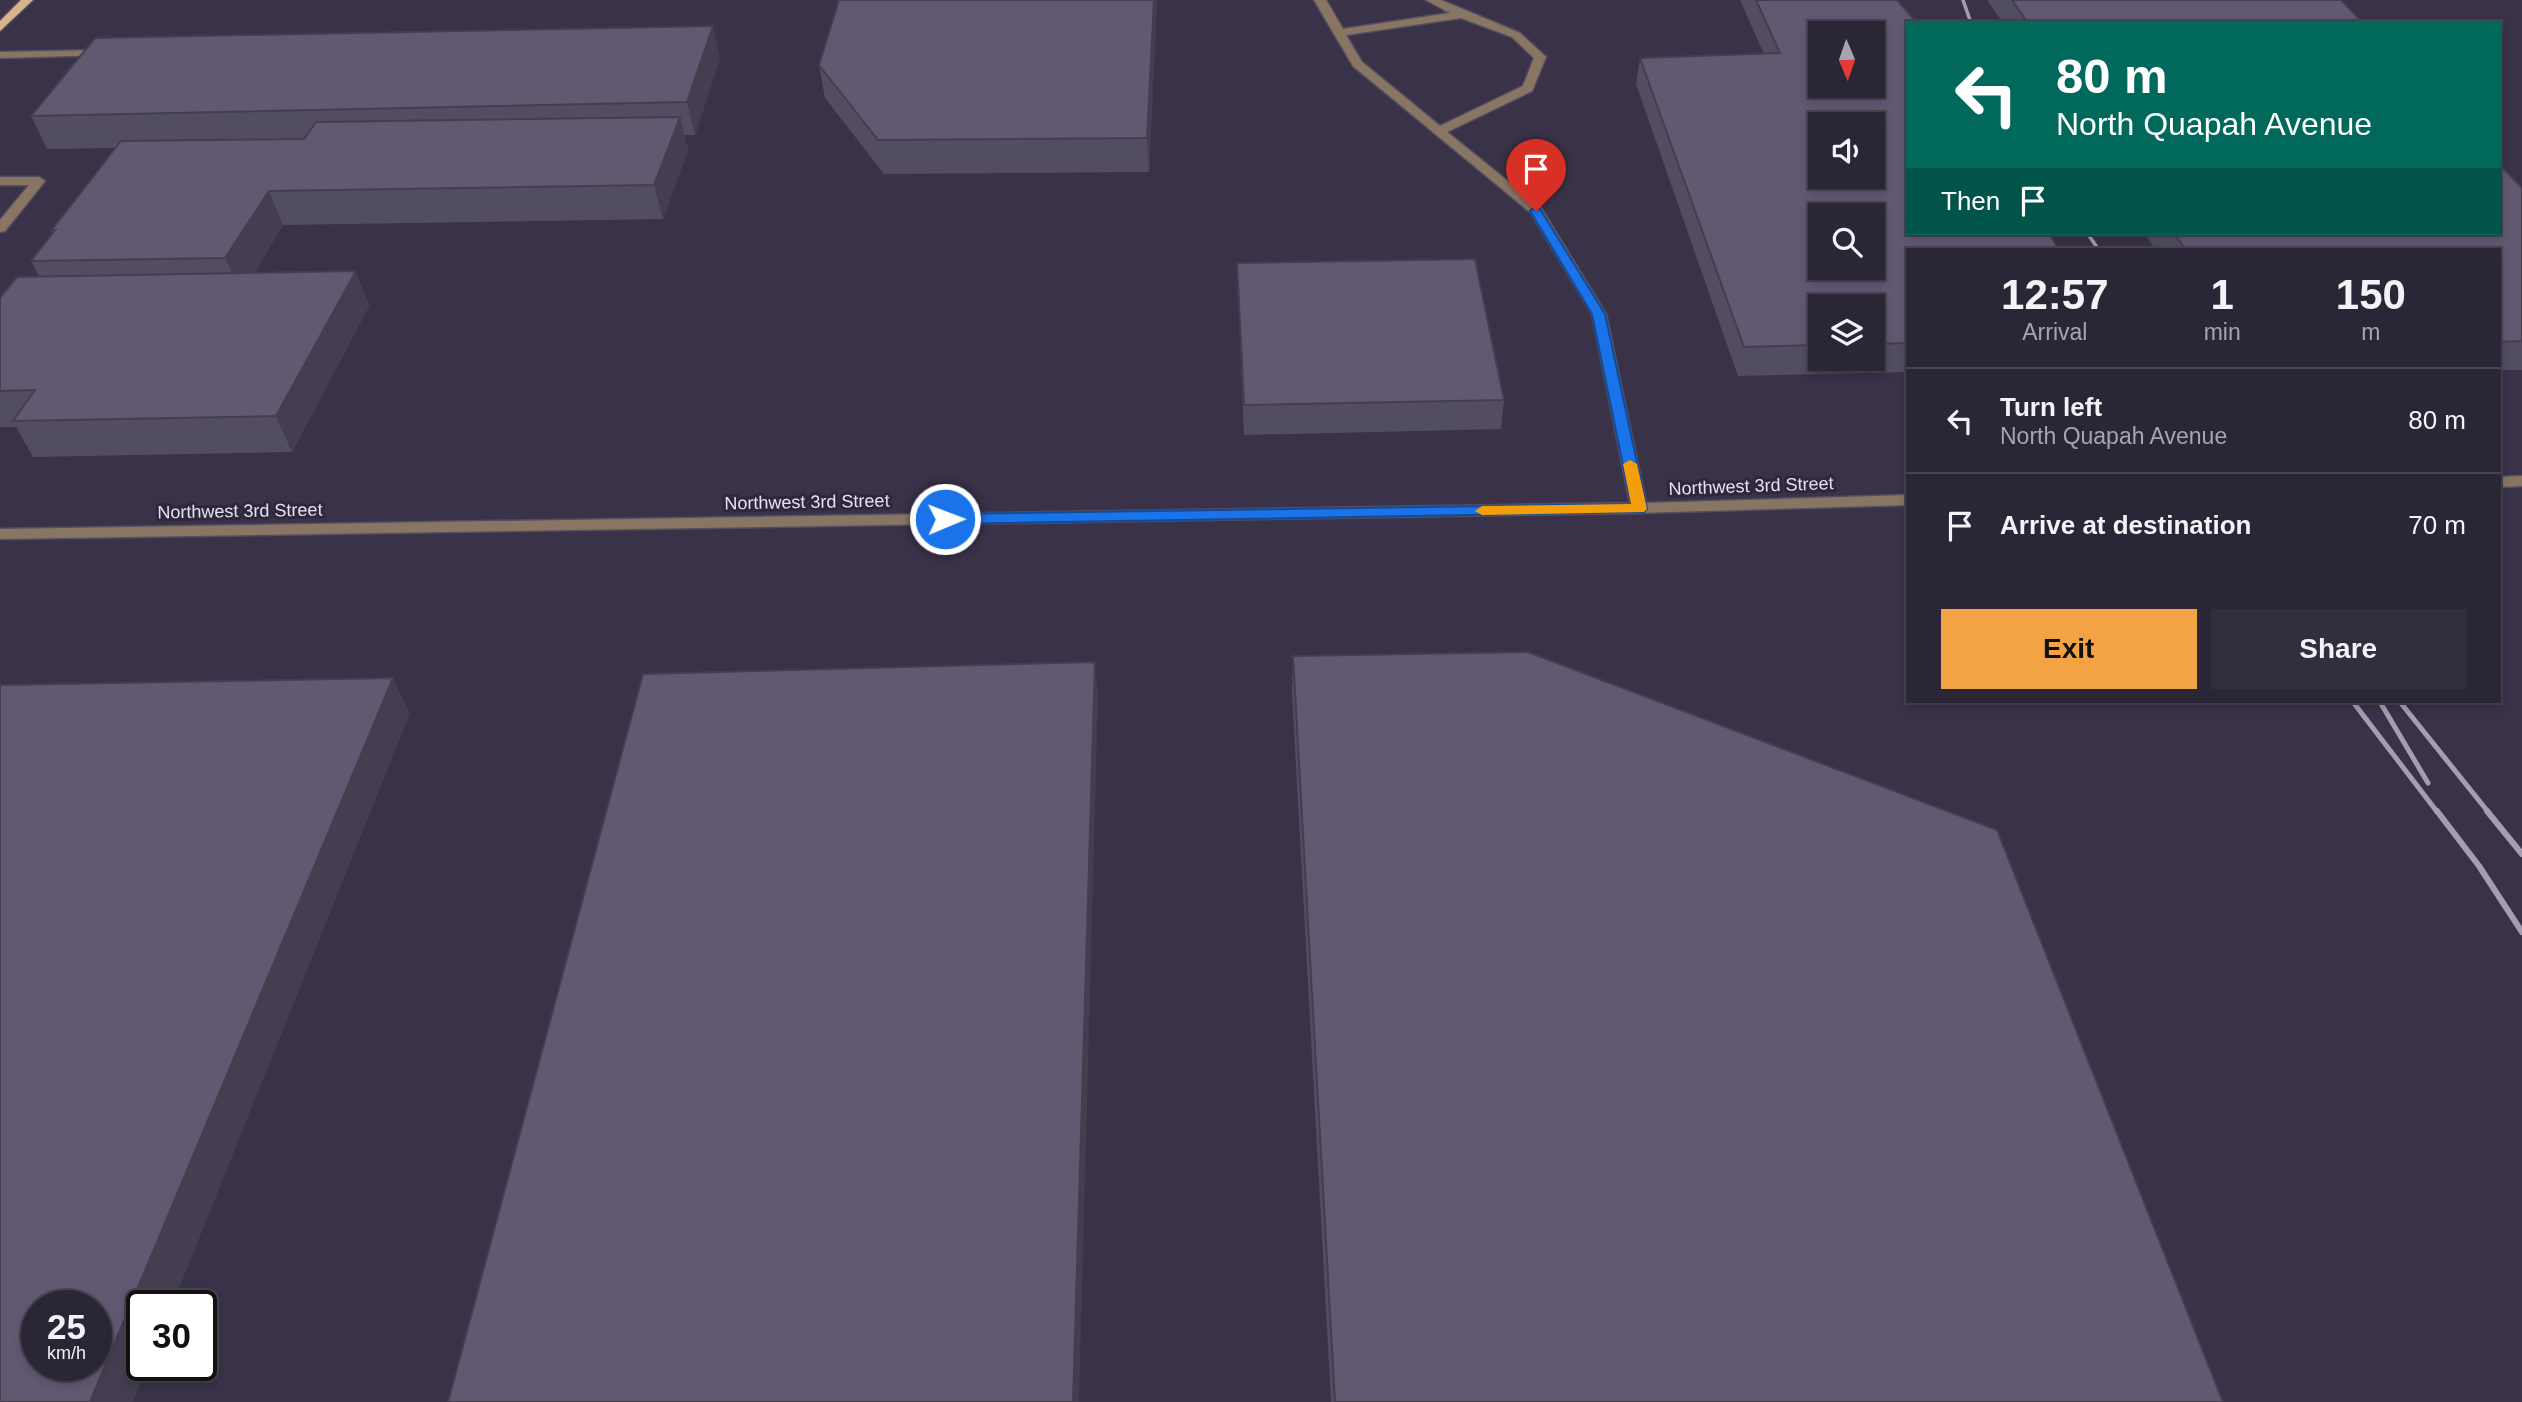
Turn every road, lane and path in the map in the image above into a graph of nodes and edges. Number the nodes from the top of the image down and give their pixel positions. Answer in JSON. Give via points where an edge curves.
{"nodes":[{"id":1,"x":27,"y":0,"type":"edge"},
{"id":2,"x":1320,"y":0,"type":"edge"},
{"id":3,"x":1432,"y":0,"type":"edge"},
{"id":4,"x":1462,"y":14,"type":"junction"},
{"id":5,"x":0,"y":28,"type":"edge"},
{"id":6,"x":1340,"y":33,"type":"junction"},
{"id":7,"x":124,"y":52,"type":"edge"},
{"id":8,"x":0,"y":55,"type":"edge"},
{"id":9,"x":1438,"y":131,"type":"junction"},
{"id":10,"x":0,"y":181,"type":"edge"},
{"id":11,"x":0,"y":228,"type":"edge"},
{"id":12,"x":2522,"y":481,"type":"edge"},
{"id":13,"x":2501,"y":482,"type":"edge"},
{"id":14,"x":1906,"y":500,"type":"edge"},
{"id":15,"x":1639,"y":509,"type":"junction"},
{"id":16,"x":0,"y":534,"type":"edge"}],
"edges":[{"from":1,"to":5,"type":"main road"},
{"from":2,"to":6,"type":"street"},
{"from":3,"to":4,"type":"street"},
{"from":4,"to":6,"type":"street"},
{"from":4,"to":9,"type":"street","via":[[1516,35],[1540,57],[1528,88]]},
{"from":6,"to":9,"type":"street","via":[[1357,64]]},
{"from":7,"to":8,"type":"street"},
{"from":9,"to":15,"type":"street","via":[[1536,211],[1599,314]]},
{"from":10,"to":11,"type":"street","via":[[39,181]]},
{"from":12,"to":13,"type":"street"},
{"from":14,"to":15,"type":"street","name":"Northwest 3rd Street"},
{"from":15,"to":16,"type":"street","name":"Northwest 3rd Street"}]}
